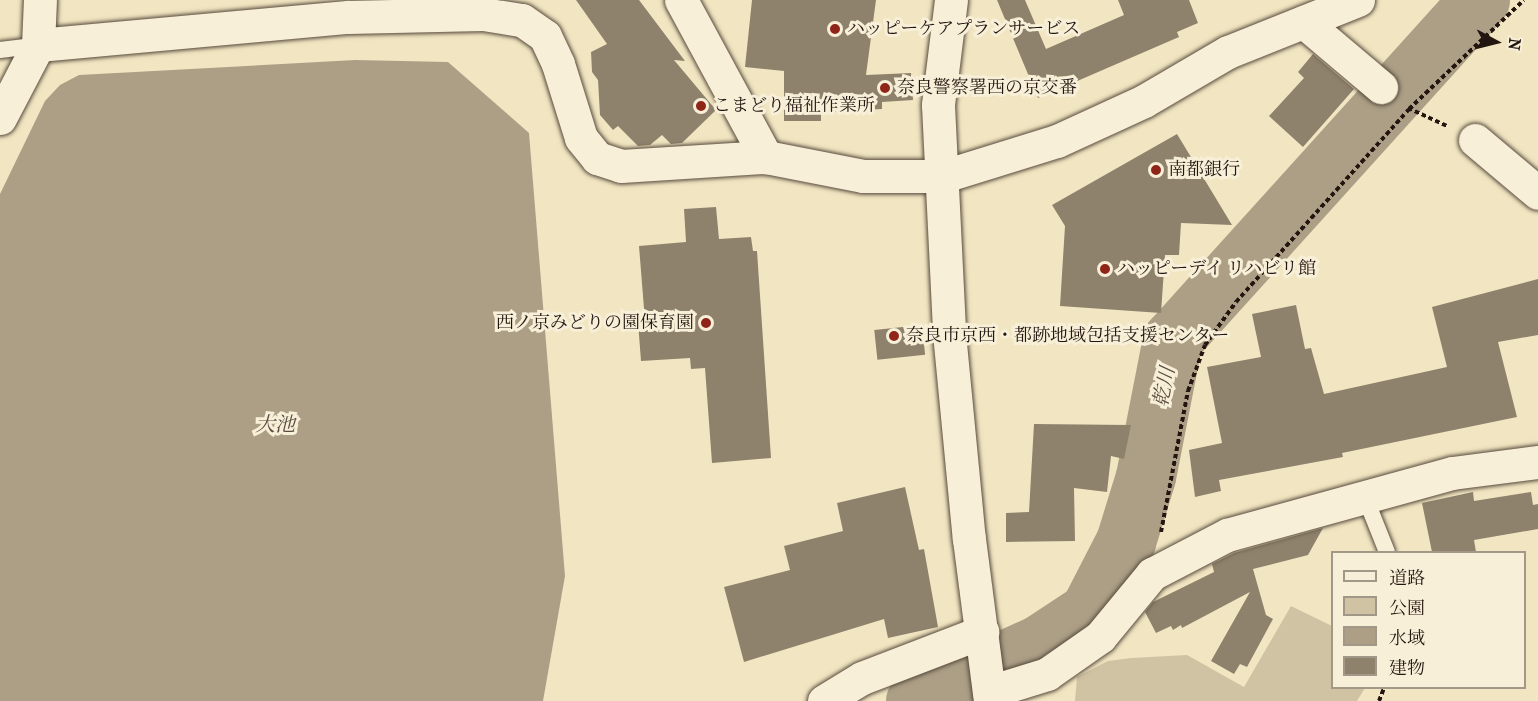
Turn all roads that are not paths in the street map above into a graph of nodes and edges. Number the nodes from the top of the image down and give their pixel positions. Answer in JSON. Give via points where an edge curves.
{"nodes":[{"id":1,"x":40,"y":0,"type":"edge"},
{"id":2,"x":681,"y":0,"type":"edge"},
{"id":3,"x":951,"y":0,"type":"edge"},
{"id":4,"x":1358,"y":0,"type":"edge"},
{"id":5,"x":344,"y":8,"type":"edge"},
{"id":6,"x":1304,"y":22,"type":"junction"},
{"id":7,"x":38,"y":45,"type":"junction"},
{"id":8,"x":0,"y":50,"type":"edge"},
{"id":9,"x":1381,"y":87,"type":"dead end"},
{"id":10,"x":0,"y":118,"type":"edge"},
{"id":11,"x":1475,"y":140,"type":"road end"},
{"id":12,"x":766,"y":157,"type":"junction"},
{"id":13,"x":944,"y":176,"type":"junction"},
{"id":14,"x":1538,"y":193,"type":"edge"},
{"id":15,"x":1538,"y":462,"type":"edge"},
{"id":16,"x":1365,"y":497,"type":"junction"},
{"id":17,"x":1388,"y":551,"type":"edge"},
{"id":18,"x":982,"y":632,"type":"junction"},
{"id":19,"x":990,"y":696,"type":"edge"},
{"id":20,"x":824,"y":701,"type":"edge"}],
"edges":[{"from":1,"to":7,"type":"street"},
{"from":2,"to":12,"type":"street"},
{"from":3,"to":13,"type":"street","via":[[938,105]]},
{"from":4,"to":6,"type":"street"},
{"from":5,"to":7,"type":"street"},
{"from":5,"to":12,"type":"street","via":[[483,14],[522,20],[545,36],[581,138],[597,158],[621,166]]},
{"from":6,"to":9,"type":"street"},
{"from":6,"to":13,"type":"street","via":[[1228,52],[1144,101],[1057,141]]},
{"from":7,"to":8,"type":"lane"},
{"from":7,"to":10,"type":"street"},
{"from":11,"to":14,"type":"street"},
{"from":12,"to":13,"type":"street","via":[[863,176]]},
{"from":13,"to":18,"type":"street","via":[[949,333]]},
{"from":15,"to":16,"type":"street","via":[[1452,473]]},
{"from":16,"to":17,"type":"lane"},
{"from":16,"to":19,"type":"street","via":[[1227,535],[1152,574],[1100,637],[1047,674]]},
{"from":18,"to":19,"type":"street"},
{"from":18,"to":20,"type":"street","via":[[862,678]]}]}
